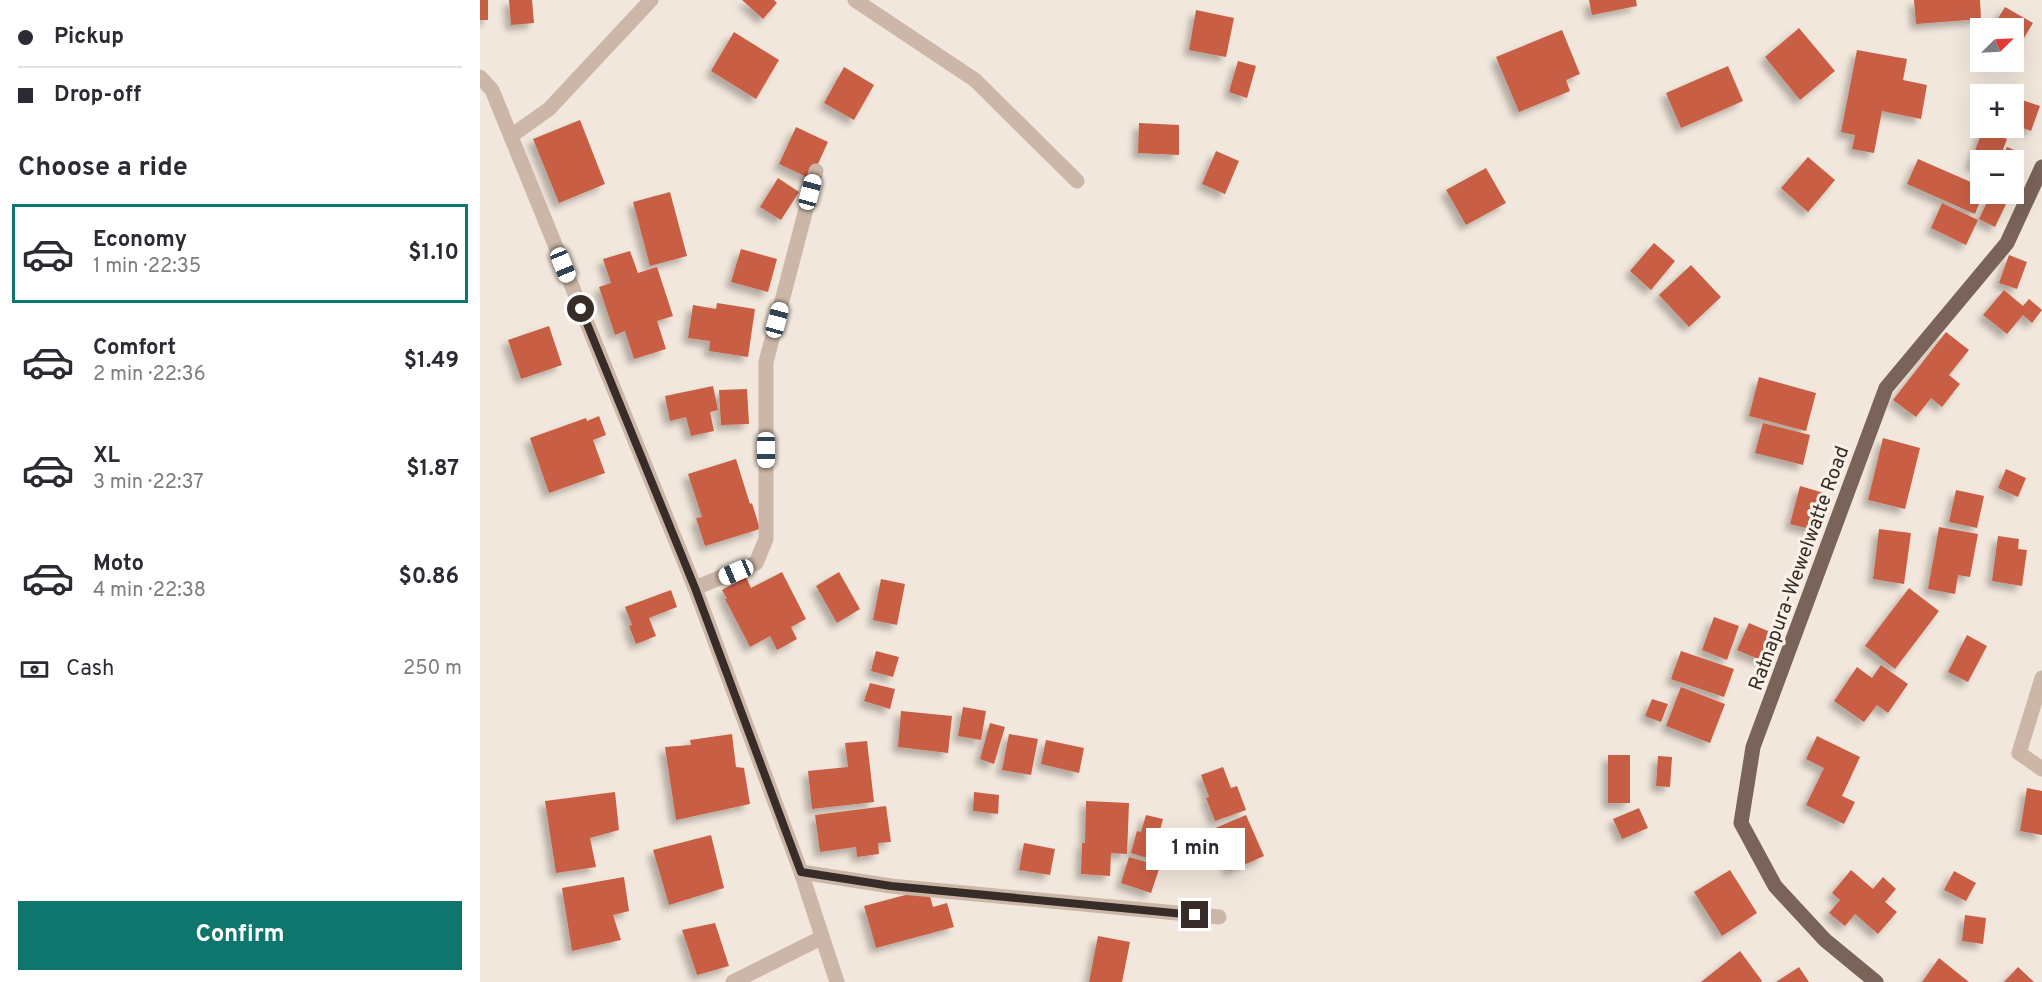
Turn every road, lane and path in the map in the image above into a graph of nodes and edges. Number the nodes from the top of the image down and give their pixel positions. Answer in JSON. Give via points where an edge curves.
{"nodes":[{"id":1,"x":651,"y":0,"type":"edge"},
{"id":2,"x":855,"y":0,"type":"edge"},
{"id":3,"x":480,"y":78,"type":"edge"},
{"id":4,"x":511,"y":136,"type":"junction"},
{"id":5,"x":2042,"y":167,"type":"edge"},
{"id":6,"x":816,"y":171,"type":"dead end"},
{"id":7,"x":1077,"y":182,"type":"dead end"},
{"id":8,"x":695,"y":588,"type":"junction"},
{"id":9,"x":2042,"y":678,"type":"edge"},
{"id":10,"x":2042,"y":769,"type":"edge"},
{"id":11,"x":801,"y":872,"type":"junction"},
{"id":12,"x":1219,"y":917,"type":"dead end"},
{"id":13,"x":821,"y":938,"type":"junction"},
{"id":14,"x":733,"y":982,"type":"edge"},
{"id":15,"x":837,"y":982,"type":"edge"},
{"id":16,"x":1876,"y":982,"type":"edge"}],
"edges":[{"from":1,"to":4,"type":"street","via":[[549,109]]},
{"from":2,"to":7,"type":"street","via":[[975,80]]},
{"from":3,"to":4,"type":"street","via":[[492,90]]},
{"from":4,"to":8,"type":"street"},
{"from":5,"to":16,"type":"main road","name":"Ratnapura-Wewelwatte Road","via":[[2007,243],[1886,388],[1754,747],[1741,823],[1775,886],[1825,940]]},
{"from":6,"to":8,"type":"street","via":[[766,362],[766,539],[756,563]]},
{"from":8,"to":11,"type":"street"},
{"from":9,"to":10,"type":"street","via":[[2019,753]]},
{"from":11,"to":12,"type":"street","via":[[891,886]]},
{"from":11,"to":13,"type":"street"},
{"from":13,"to":14,"type":"street"},
{"from":13,"to":15,"type":"street"}]}
